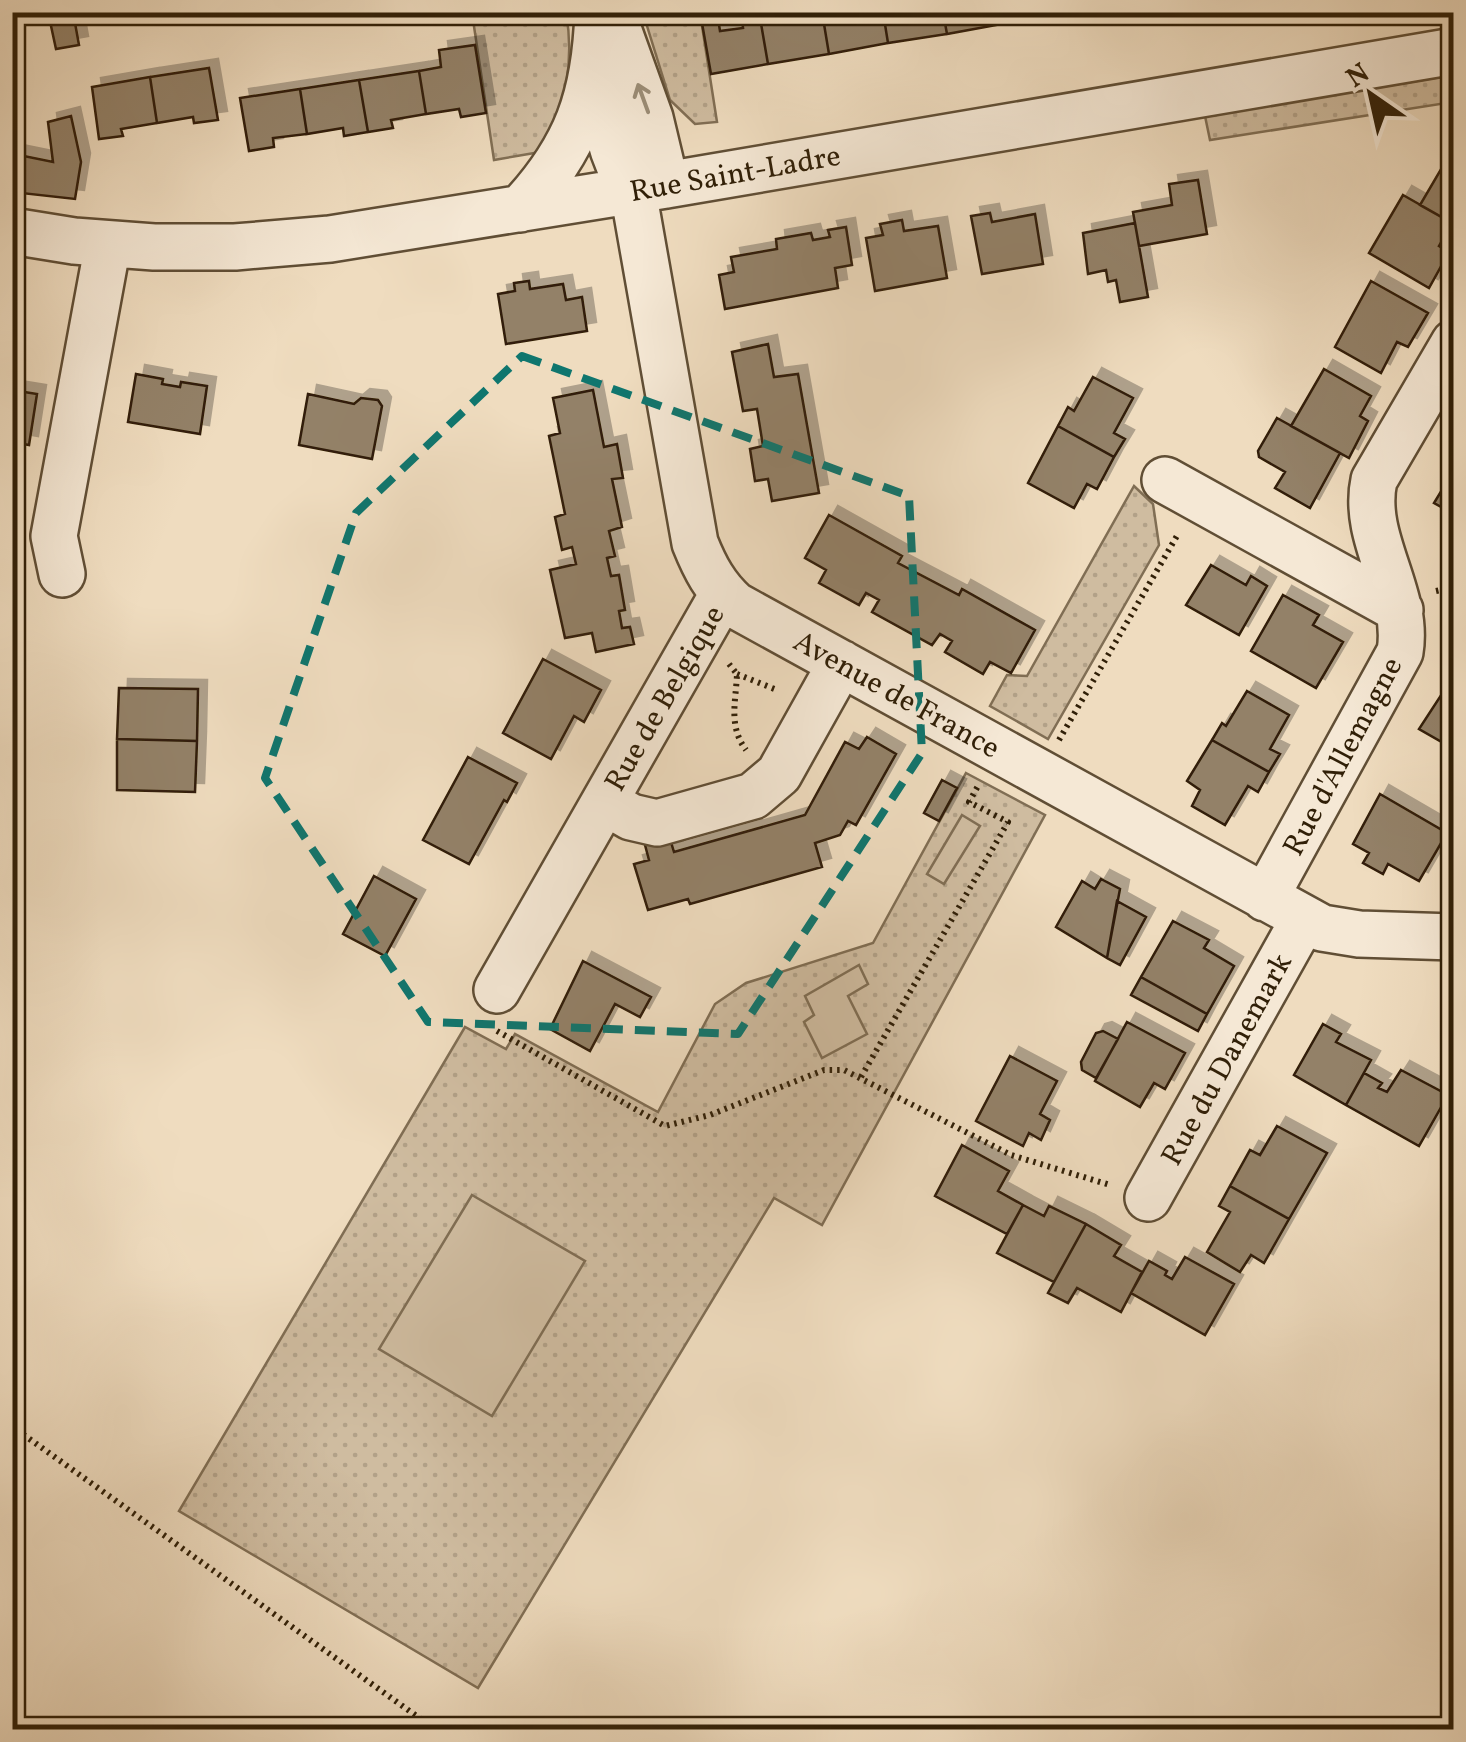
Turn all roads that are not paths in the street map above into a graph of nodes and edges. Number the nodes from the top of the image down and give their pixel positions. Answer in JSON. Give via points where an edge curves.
{"nodes":[{"id":1,"x":612,"y":12,"type":"edge"},
{"id":2,"x":596,"y":34,"type":"edge"},
{"id":3,"x":1454,"y":51,"type":"edge"},
{"id":4,"x":649,"y":188,"type":"junction"},
{"id":5,"x":520,"y":209,"type":"junction"},
{"id":6,"x":12,"y":231,"type":"edge"},
{"id":7,"x":108,"y":244,"type":"junction"},
{"id":8,"x":1454,"y":342,"type":"edge"},
{"id":9,"x":1182,"y":489,"type":"road end"},
{"id":10,"x":62,"y":574,"type":"dead end"},
{"id":11,"x":723,"y":594,"type":"junction"},
{"id":12,"x":1400,"y":610,"type":"junction"},
{"id":13,"x":840,"y":663,"type":"junction"},
{"id":14,"x":605,"y":802,"type":"junction"},
{"id":15,"x":1265,"y":898,"type":"junction"},
{"id":16,"x":1304,"y":919,"type":"junction"},
{"id":17,"x":1454,"y":937,"type":"edge"},
{"id":18,"x":497,"y":990,"type":"road end"},
{"id":19,"x":1148,"y":1198,"type":"road end"}],
"edges":[{"from":4,"to":1,"type":"street","one_way":true,"via":[[650,118]]},
{"from":2,"to":4,"type":"street","via":[[612,148],[622,175]]},
{"from":2,"to":5,"type":"street","via":[[584,108],[569,147]]},
{"from":3,"to":4,"type":"street","name":"Rue Saint-Ladre"},
{"from":4,"to":5,"type":"street","name":"Rue Saint-Ladre"},
{"from":4,"to":11,"type":"street","name":"Avenue de France","via":[[695,544]]},
{"from":5,"to":7,"type":"street","name":"Rue Saint-Ladre","via":[[281,244]]},
{"from":6,"to":7,"type":"street","name":"Rue Saint-Ladre"},
{"from":7,"to":10,"type":"street","via":[[54,536]]},
{"from":8,"to":12,"type":"street","name":"Rue d'Allemagne","via":[[1371,494],[1373,524]]},
{"from":9,"to":12,"type":"street"},
{"from":11,"to":13,"type":"street","name":"Avenue de France"},
{"from":11,"to":14,"type":"street","name":"Rue de Belgique"},
{"from":12,"to":15,"type":"street","name":"Rue d'Allemagne","via":[[1400,652]]},
{"from":13,"to":14,"type":"street","name":"Rue de Belgique","via":[[770,784],[738,802],[657,822]]},
{"from":13,"to":15,"type":"street","name":"Avenue de France"},
{"from":14,"to":18,"type":"street","name":"Rue de Belgique"},
{"from":15,"to":16,"type":"street","name":"Avenue de France"},
{"from":16,"to":17,"type":"street","name":"Avenue de France","via":[[1340,932]]},
{"from":16,"to":19,"type":"street","name":"Rue du Danemark"}]}
